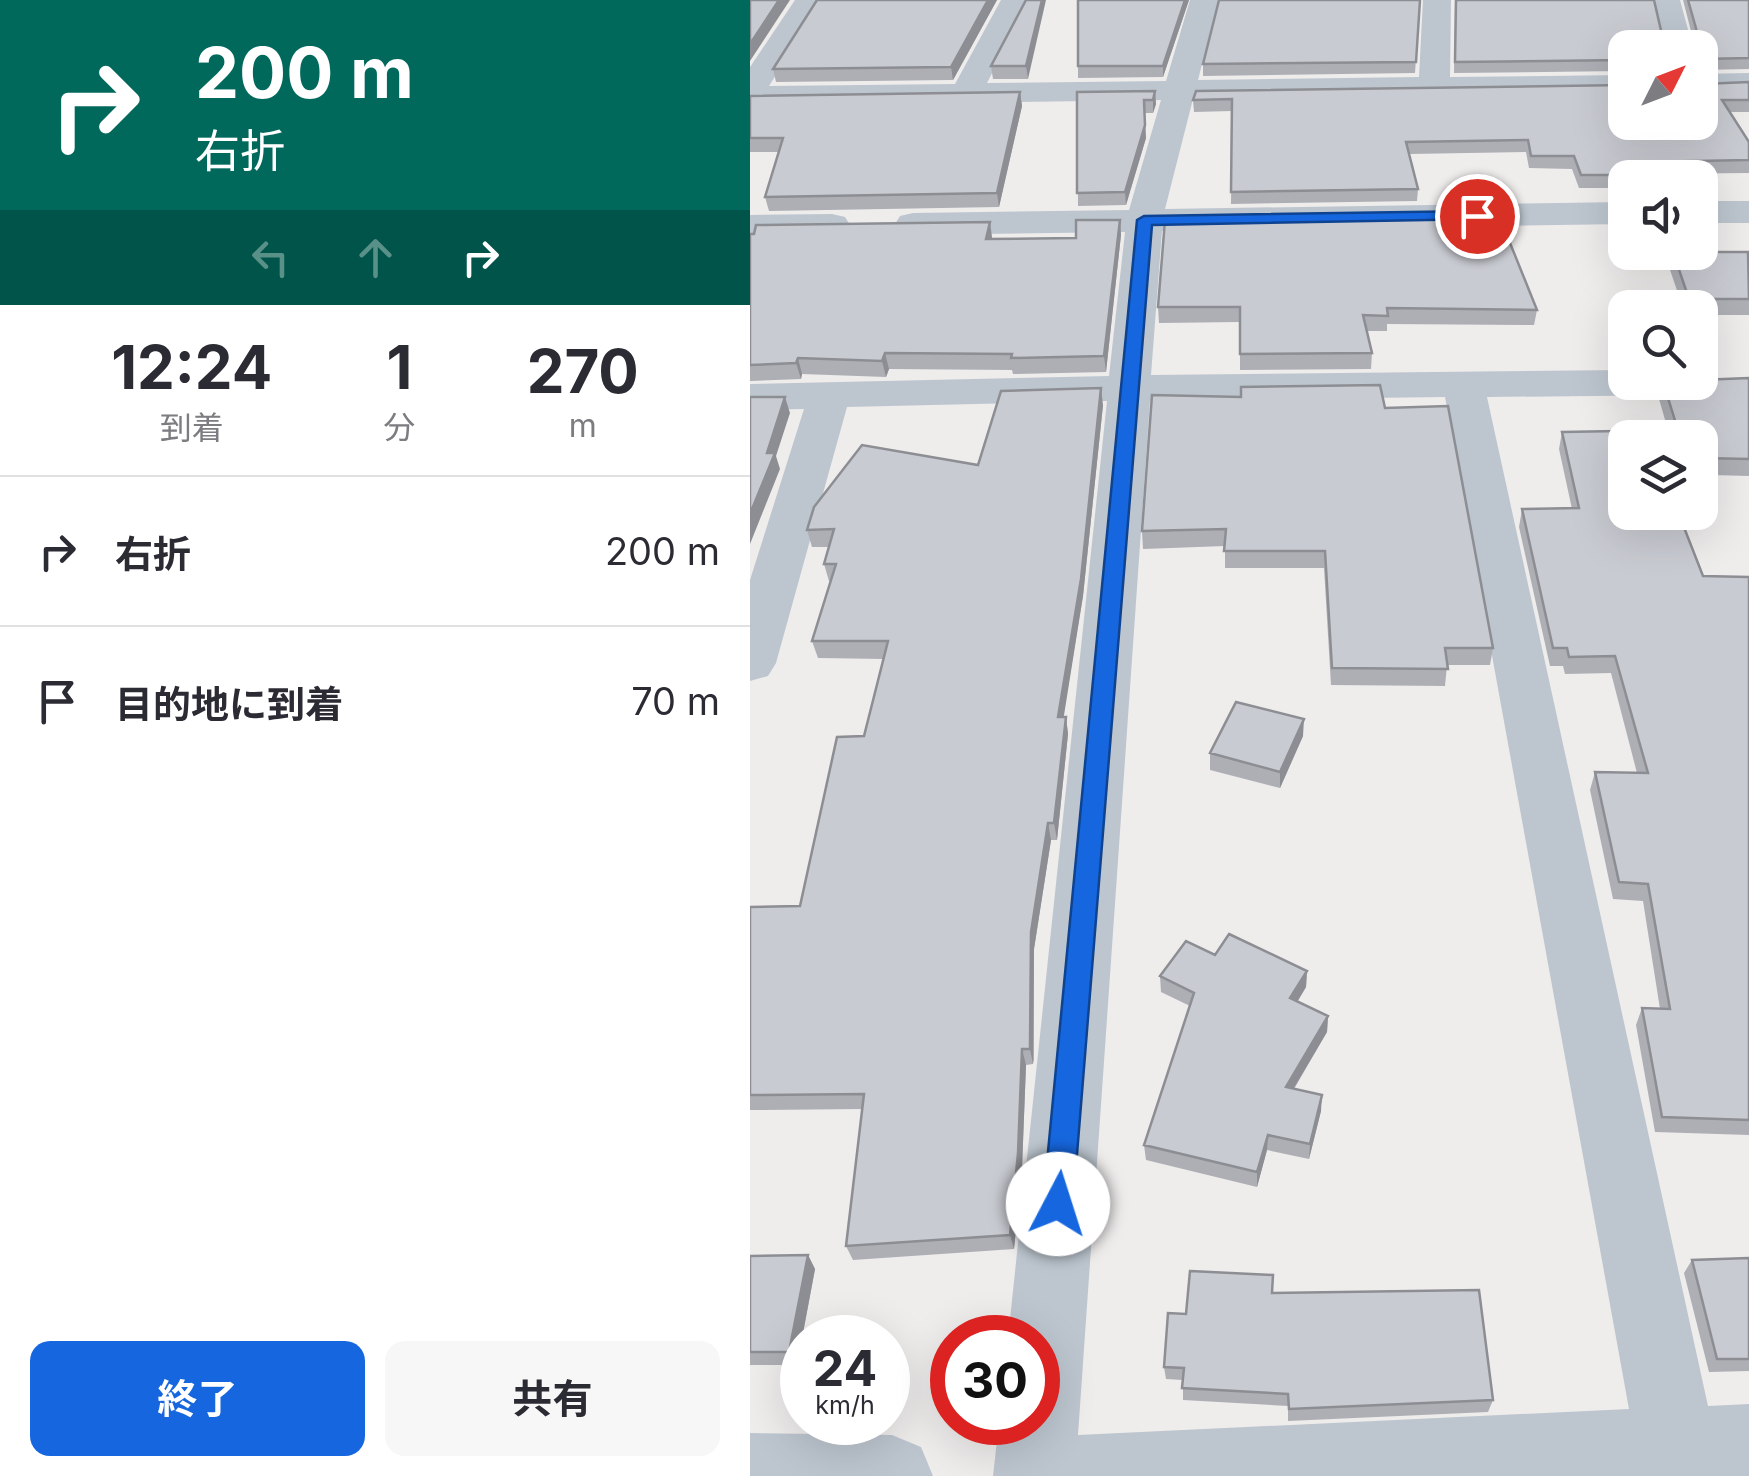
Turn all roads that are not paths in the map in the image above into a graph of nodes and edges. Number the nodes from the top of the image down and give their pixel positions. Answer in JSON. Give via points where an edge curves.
{"nodes":[{"id":1,"x":1015,"y":0,"type":"edge"},
{"id":2,"x":1204,"y":0,"type":"edge"},
{"id":3,"x":1437,"y":0,"type":"edge"},
{"id":4,"x":1666,"y":0,"type":"edge"},
{"id":5,"x":789,"y":16,"type":"edge"},
{"id":6,"x":1674,"y":30,"type":"edge"},
{"id":7,"x":1749,"y":82,"type":"edge"},
{"id":8,"x":1718,"y":83,"type":"edge"},
{"id":9,"x":1608,"y":84,"type":"edge"},
{"id":10,"x":1434,"y":86,"type":"junction"},
{"id":11,"x":966,"y":92,"type":"junction"},
{"id":12,"x":1180,"y":92,"type":"junction"},
{"id":13,"x":750,"y":93,"type":"edge"},
{"id":14,"x":1718,"y":212,"type":"edge"},
{"id":15,"x":1749,"y":212,"type":"edge"},
{"id":16,"x":1608,"y":214,"type":"edge"},
{"id":17,"x":1144,"y":220,"type":"junction"},
{"id":18,"x":750,"y":226,"type":"edge"},
{"id":19,"x":1608,"y":384,"type":"edge"},
{"id":20,"x":1130,"y":388,"type":"junction"},
{"id":21,"x":1464,"y":388,"type":"junction"},
{"id":22,"x":829,"y":396,"type":"junction"},
{"id":23,"x":750,"y":398,"type":"edge"},
{"id":24,"x":750,"y":663,"type":"edge"},
{"id":25,"x":1713,"y":1444,"type":"edge"},
{"id":26,"x":750,"y":1474,"type":"edge"},
{"id":27,"x":892,"y":1476,"type":"edge"},
{"id":28,"x":1034,"y":1476,"type":"edge"},
{"id":29,"x":1074,"y":1476,"type":"edge"}],
"edges":[{"from":1,"to":11,"type":"street"},
{"from":2,"to":12,"type":"street"},
{"from":3,"to":10,"type":"street"},
{"from":4,"to":6,"type":"street"},
{"from":5,"to":13,"type":"street"},
{"from":7,"to":8,"type":"street"},
{"from":9,"to":10,"type":"street"},
{"from":10,"to":12,"type":"street"},
{"from":11,"to":12,"type":"street"},
{"from":11,"to":13,"type":"street"},
{"from":12,"to":17,"type":"street"},
{"from":14,"to":15,"type":"street"},
{"from":16,"to":17,"type":"street"},
{"from":17,"to":18,"type":"street"},
{"from":17,"to":20,"type":"street"},
{"from":19,"to":21,"type":"street"},
{"from":20,"to":21,"type":"street"},
{"from":20,"to":22,"type":"street"},
{"from":20,"to":28,"type":"street"},
{"from":21,"to":25,"type":"street"},
{"from":22,"to":23,"type":"street"},
{"from":22,"to":24,"type":"street"},
{"from":25,"to":29,"type":"street"},
{"from":26,"to":27,"type":"street"}]}
